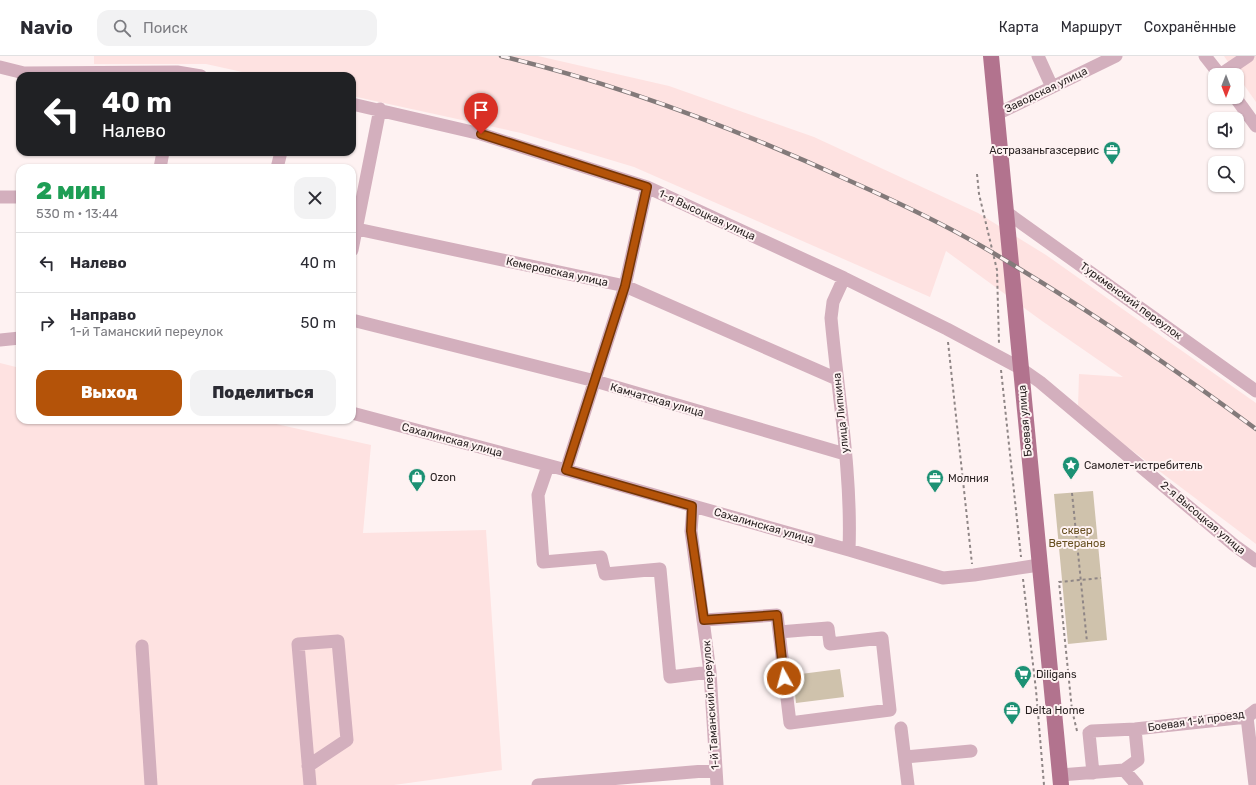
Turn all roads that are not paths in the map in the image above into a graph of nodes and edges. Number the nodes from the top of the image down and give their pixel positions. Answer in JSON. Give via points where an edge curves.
{"nodes":[{"id":1,"x":991,"y":56,"type":"edge"},
{"id":2,"x":1038,"y":56,"type":"edge"},
{"id":3,"x":1116,"y":56,"type":"edge"},
{"id":4,"x":1205,"y":56,"type":"edge"},
{"id":5,"x":1248,"y":56,"type":"edge"},
{"id":6,"x":0,"y":67,"type":"edge"},
{"id":7,"x":1214,"y":68,"type":"edge"},
{"id":8,"x":1230,"y":68,"type":"edge"},
{"id":9,"x":20,"y":72,"type":"edge"},
{"id":10,"x":1052,"y":87,"type":"junction"},
{"id":11,"x":1240,"y":104,"type":"edge"},
{"id":12,"x":356,"y":105,"type":"edge"},
{"id":13,"x":380,"y":109,"type":"junction"},
{"id":14,"x":997,"y":114,"type":"junction"},
{"id":15,"x":1256,"y":126,"type":"edge"},
{"id":16,"x":647,"y":187,"type":"junction"},
{"id":17,"x":0,"y":197,"type":"edge"},
{"id":18,"x":16,"y":197,"type":"edge"},
{"id":19,"x":1006,"y":212,"type":"junction"},
{"id":20,"x":357,"y":228,"type":"junction"},
{"id":21,"x":356,"y":232,"type":"edge"},
{"id":22,"x":844,"y":278,"type":"junction"},
{"id":23,"x":625,"y":286,"type":"junction"},
{"id":24,"x":356,"y":321,"type":"edge"},
{"id":25,"x":16,"y":338,"type":"edge"},
{"id":26,"x":0,"y":340,"type":"edge"},
{"id":27,"x":1020,"y":368,"type":"junction"},
{"id":28,"x":837,"y":379,"type":"junction"},
{"id":29,"x":595,"y":382,"type":"junction"},
{"id":30,"x":1256,"y":391,"type":"edge"},
{"id":31,"x":356,"y":415,"type":"edge"},
{"id":32,"x":845,"y":454,"type":"junction"},
{"id":33,"x":548,"y":466,"type":"junction"},
{"id":34,"x":566,"y":470,"type":"junction"},
{"id":35,"x":692,"y":506,"type":"junction"},
{"id":36,"x":849,"y":550,"type":"junction"},
{"id":37,"x":1256,"y":561,"type":"edge"},
{"id":38,"x":1039,"y":565,"type":"junction"},
{"id":39,"x":704,"y":620,"type":"junction"},
{"id":40,"x":779,"y":632,"type":"junction"},
{"id":41,"x":142,"y":646,"type":"dead end"},
{"id":42,"x":710,"y":672,"type":"junction"},
{"id":43,"x":1253,"y":716,"type":"edge"},
{"id":44,"x":902,"y":728,"type":"dead end"},
{"id":45,"x":1135,"y":729,"type":"junction"},
{"id":46,"x":970,"y":751,"type":"dead end"},
{"id":47,"x":905,"y":757,"type":"junction"},
{"id":48,"x":308,"y":766,"type":"junction"},
{"id":49,"x":716,"y":770,"type":"junction"},
{"id":50,"x":1124,"y":770,"type":"junction"},
{"id":51,"x":1093,"y":772,"type":"junction"},
{"id":52,"x":1060,"y":780,"type":"edge"},
{"id":53,"x":570,"y":784,"type":"edge"},
{"id":54,"x":151,"y":785,"type":"edge"},
{"id":55,"x":310,"y":785,"type":"edge"},
{"id":56,"x":538,"y":785,"type":"edge"},
{"id":57,"x":717,"y":785,"type":"edge"},
{"id":58,"x":908,"y":785,"type":"edge"},
{"id":59,"x":1137,"y":785,"type":"edge"},
{"id":60,"x":1255,"y":785,"type":"edge"}],
"edges":[{"from":1,"to":14,"type":"main road","name":"Боевая улица"},
{"from":2,"to":10,"type":"street"},
{"from":3,"to":10,"type":"street","name":"Заводская улица"},
{"from":4,"to":7,"type":"street"},
{"from":5,"to":8,"type":"street"},
{"from":6,"to":9,"type":"street"},
{"from":10,"to":14,"type":"street","name":"Заводская улица"},
{"from":11,"to":15,"type":"street"},
{"from":12,"to":13,"type":"street","name":"1-я Высоцкая улица"},
{"from":13,"to":16,"type":"street","name":"1-я Высоцкая улица","via":[[481,134]]},
{"from":13,"to":20,"type":"street"},
{"from":14,"to":19,"type":"main road","name":"Боевая улица"},
{"from":16,"to":22,"type":"street","name":"1-я Высоцкая улица"},
{"from":16,"to":23,"type":"street"},
{"from":17,"to":18,"type":"street"},
{"from":19,"to":27,"type":"main road","name":"Боевая улица"},
{"from":19,"to":30,"type":"street","name":"Туркменский переулок"},
{"from":20,"to":21,"type":"street"},
{"from":20,"to":23,"type":"street","name":"Кемеровская улица"},
{"from":22,"to":27,"type":"street","name":"1-я Высоцкая улица"},
{"from":22,"to":28,"type":"street","name":"улица Липкина","via":[[833,302],[831,318]]},
{"from":23,"to":28,"type":"street","name":"Кемеровская улица"},
{"from":23,"to":29,"type":"street"},
{"from":24,"to":29,"type":"street","name":"Камчатская улица"},
{"from":25,"to":26,"type":"street"},
{"from":27,"to":37,"type":"street","name":"2-я Высоцкая улица"},
{"from":27,"to":38,"type":"main road","name":"Боевая улица"},
{"from":28,"to":32,"type":"street","name":"улица Липкина"},
{"from":29,"to":32,"type":"street","name":"Камчатская улица"},
{"from":29,"to":34,"type":"street"},
{"from":31,"to":33,"type":"street","name":"Сахалинская улица"},
{"from":32,"to":36,"type":"street","name":"улица Липкина","via":[[850,516]]},
{"from":33,"to":34,"type":"street","name":"Сахалинская улица"},
{"from":33,"to":42,"type":"street","via":[[538,495],[543,562],[601,557],[605,574],[660,569],[670,677]]},
{"from":34,"to":35,"type":"street","name":"Сахалинская улица"},
{"from":35,"to":36,"type":"street","name":"Сахалинская улица"},
{"from":35,"to":39,"type":"street","name":"1-й Таманский переулок","via":[[691,531]]},
{"from":36,"to":38,"type":"street","name":"Сахалинская улица","via":[[942,578]]},
{"from":38,"to":52,"type":"main road","name":"Боевая улица"},
{"from":39,"to":40,"type":"street","via":[[777,615]]},
{"from":39,"to":42,"type":"street","name":"1-й Таманский переулок"},
{"from":40,"to":40,"type":"street","via":[[790,723],[890,710],[882,638],[830,644],[828,628]]},
{"from":41,"to":54,"type":"street"},
{"from":42,"to":49,"type":"street","name":"1-й Таманский переулок"},
{"from":43,"to":45,"type":"street","name":"Боевая 1-й проезд"},
{"from":43,"to":60,"type":"street"},
{"from":44,"to":47,"type":"street"},
{"from":45,"to":50,"type":"street","via":[[1138,760]]},
{"from":45,"to":51,"type":"street","name":"Боевая 1-й проезд","via":[[1089,733]]},
{"from":46,"to":47,"type":"street"},
{"from":47,"to":58,"type":"street"},
{"from":48,"to":48,"type":"street","via":[[347,740],[338,641],[298,644]]},
{"from":48,"to":55,"type":"street"},
{"from":49,"to":53,"type":"street"},
{"from":49,"to":57,"type":"street","name":"1-й Таманский переулок"},
{"from":50,"to":51,"type":"street"},
{"from":50,"to":59,"type":"street"},
{"from":51,"to":52,"type":"street"},
{"from":53,"to":56,"type":"street"}]}
